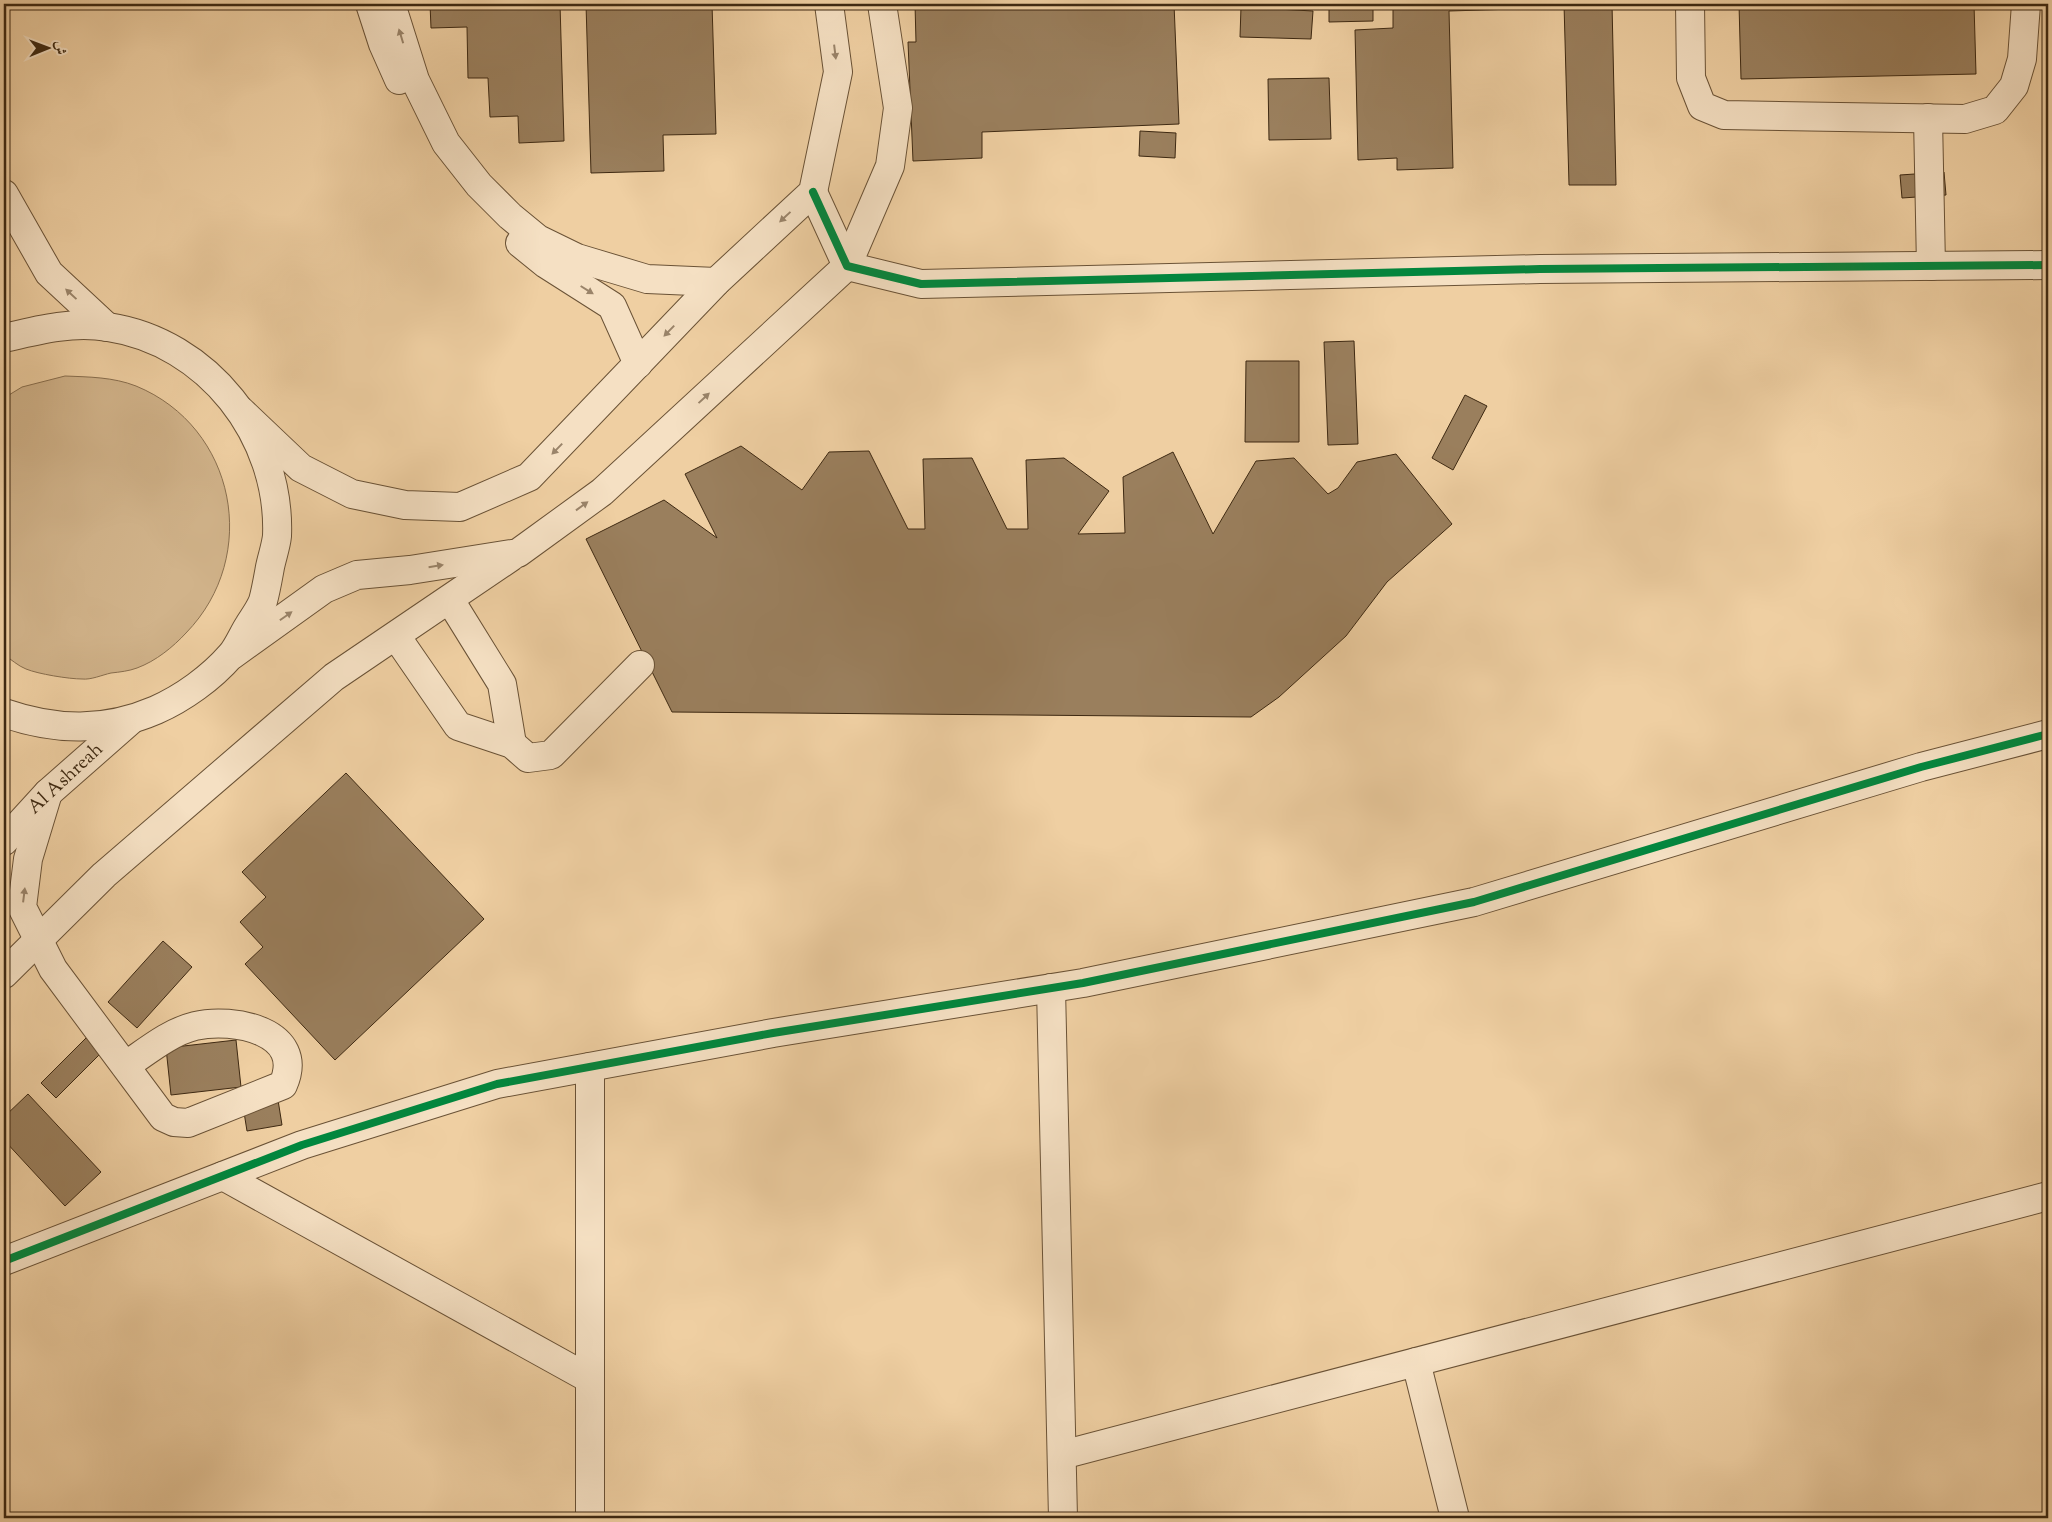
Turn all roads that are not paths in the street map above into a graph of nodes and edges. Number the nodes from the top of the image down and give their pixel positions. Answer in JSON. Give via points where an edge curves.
{"nodes":[{"id":1,"x":370,"y":4,"type":"edge"},
{"id":2,"x":391,"y":4,"type":"edge"},
{"id":3,"x":829,"y":4,"type":"edge"},
{"id":4,"x":882,"y":4,"type":"edge"},
{"id":5,"x":1690,"y":4,"type":"edge"},
{"id":6,"x":2026,"y":4,"type":"edge"},
{"id":7,"x":1928,"y":118,"type":"junction"},
{"id":8,"x":812,"y":192,"type":"junction"},
{"id":9,"x":4,"y":194,"type":"edge"},
{"id":10,"x":2048,"y":265,"type":"edge"},
{"id":11,"x":847,"y":266,"type":"junction"},
{"id":12,"x":1932,"y":266,"type":"junction"},
{"id":13,"x":716,"y":282,"type":"junction"},
{"id":14,"x":107,"y":327,"type":"junction"},
{"id":15,"x":4,"y":338,"type":"edge"},
{"id":16,"x":638,"y":364,"type":"junction"},
{"id":17,"x":241,"y":411,"type":"junction"},
{"id":18,"x":518,"y":552,"type":"junction"},
{"id":19,"x":450,"y":600,"type":"junction"},
{"id":20,"x":396,"y":636,"type":"junction"},
{"id":21,"x":232,"y":655,"type":"junction"},
{"id":22,"x":640,"y":665,"type":"dead end"},
{"id":23,"x":4,"y":713,"type":"edge"},
{"id":24,"x":132,"y":720,"type":"junction"},
{"id":25,"x":2048,"y":734,"type":"edge"},
{"id":26,"x":512,"y":744,"type":"junction"},
{"id":27,"x":48,"y":793,"type":"junction"},
{"id":28,"x":4,"y":841,"type":"edge"},
{"id":29,"x":38,"y":941,"type":"junction"},
{"id":30,"x":4,"y":974,"type":"edge"},
{"id":31,"x":1051,"y":988,"type":"junction"},
{"id":32,"x":125,"y":1066,"type":"junction"},
{"id":33,"x":590,"y":1067,"type":"junction"},
{"id":34,"x":223,"y":1176,"type":"junction"},
{"id":35,"x":2048,"y":1196,"type":"edge"},
{"id":36,"x":4,"y":1261,"type":"edge"},
{"id":37,"x":1416,"y":1362,"type":"junction"},
{"id":38,"x":588,"y":1378,"type":"junction"},
{"id":39,"x":1062,"y":1455,"type":"junction"},
{"id":40,"x":590,"y":1518,"type":"edge"},
{"id":41,"x":1063,"y":1518,"type":"edge"},
{"id":42,"x":1456,"y":1518,"type":"edge"}],
"edges":[{"from":1,"to":16,"type":"street","one_way":true,"via":[[383,44],[415,116],[456,183],[499,226],[546,264],[612,306]]},
{"from":13,"to":2,"type":"street","one_way":true,"via":[[647,279],[577,258],[538,239],[510,216],[479,185],[446,143],[414,80]]},
{"from":3,"to":8,"type":"street","one_way":true,"via":[[838,72]]},
{"from":4,"to":11,"type":"street","via":[[898,108],[890,166]]},
{"from":5,"to":7,"type":"street","via":[[1690,78],[1702,106],[1724,115]]},
{"from":6,"to":7,"type":"street","via":[[2022,59],[2014,86],[1995,110],[1965,119]]},
{"from":7,"to":12,"type":"street"},
{"from":8,"to":11,"type":"street"},
{"from":8,"to":13,"type":"street","one_way":true},
{"from":14,"to":9,"type":"street","one_way":true,"via":[[49,273]]},
{"from":10,"to":12,"type":"street"},
{"from":11,"to":12,"type":"street","via":[[921,284],[1540,269]]},
{"from":18,"to":11,"type":"street","one_way":true,"via":[[602,492]]},
{"from":13,"to":16,"type":"street","one_way":true},
{"from":14,"to":15,"type":"street","via":[[57,325]]},
{"from":14,"to":17,"type":"street","via":[[143,336],[180,353],[213,378]]},
{"from":16,"to":17,"type":"street","one_way":true,"via":[[529,477],[460,507],[405,505],[352,494],[302,468]]},
{"from":17,"to":21,"type":"street","via":[[265,458],[274,490],[277,537],[262,602]]},
{"from":18,"to":19,"type":"street"},
{"from":21,"to":18,"type":"street","one_way":true,"via":[[324,589],[357,575],[410,570]]},
{"from":19,"to":20,"type":"street"},
{"from":19,"to":26,"type":"street","via":[[502,684]]},
{"from":20,"to":26,"type":"street","via":[[458,726]]},
{"from":20,"to":29,"type":"street","via":[[334,677],[104,875]]},
{"from":21,"to":24,"type":"street","via":[[182,698]]},
{"from":22,"to":26,"type":"street","via":[[551,754],[528,758]]},
{"from":23,"to":24,"type":"street","via":[[33,723],[93,727]]},
{"from":24,"to":27,"type":"street","name":"Al Ashreah"},
{"from":25,"to":31,"type":"street","via":[[1921,767],[1474,902]]},
{"from":27,"to":28,"type":"street","name":"Al Ashreah"},
{"from":29,"to":27,"type":"street","one_way":true,"via":[[22,907],[28,859]]},
{"from":29,"to":30,"type":"street"},
{"from":29,"to":32,"type":"street","via":[[53,969]]},
{"from":31,"to":33,"type":"street"},
{"from":31,"to":39,"type":"street"},
{"from":32,"to":32,"type":"street","via":[[176,1033],[194,1026],[215,1024],[247,1026],[268,1033],[280,1044],[288,1059],[289,1072],[283,1085],[188,1123],[163,1117]]},
{"from":33,"to":34,"type":"street","via":[[497,1084],[302,1145]]},
{"from":33,"to":38,"type":"street"},
{"from":34,"to":36,"type":"street"},
{"from":34,"to":38,"type":"street"},
{"from":35,"to":37,"type":"street"},
{"from":37,"to":39,"type":"street"},
{"from":37,"to":42,"type":"street"},
{"from":38,"to":40,"type":"street"},
{"from":39,"to":41,"type":"street"}]}
